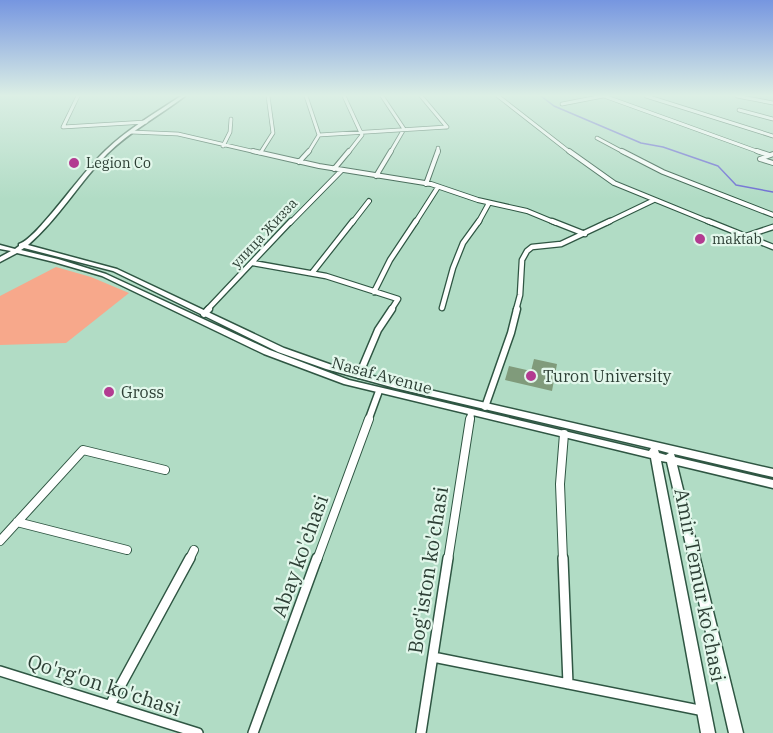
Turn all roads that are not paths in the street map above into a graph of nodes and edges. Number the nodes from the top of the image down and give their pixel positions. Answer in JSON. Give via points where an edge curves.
{"nodes":[{"id":1,"x":134,"y":130,"type":"edge"},
{"id":2,"x":230,"y":130,"type":"edge"},
{"id":3,"x":274,"y":130,"type":"edge"},
{"id":4,"x":317,"y":130,"type":"edge"},
{"id":5,"x":361,"y":130,"type":"edge"},
{"id":6,"x":391,"y":130,"type":"edge"},
{"id":7,"x":403,"y":130,"type":"edge"},
{"id":8,"x":539,"y":130,"type":"edge"},
{"id":9,"x":698,"y":130,"type":"edge"},
{"id":10,"x":755,"y":130,"type":"edge"},
{"id":11,"x":131,"y":132,"type":"junction"},
{"id":12,"x":362,"y":133,"type":"junction"},
{"id":13,"x":319,"y":135,"type":"junction"},
{"id":14,"x":773,"y":136,"type":"edge"},
{"id":15,"x":597,"y":138,"type":"dead end"},
{"id":16,"x":223,"y":146,"type":"junction"},
{"id":17,"x":438,"y":148,"type":"dead end"},
{"id":18,"x":261,"y":152,"type":"junction"},
{"id":19,"x":771,"y":155,"type":"edge"},
{"id":20,"x":299,"y":162,"type":"junction"},
{"id":21,"x":773,"y":163,"type":"edge"},
{"id":22,"x":334,"y":169,"type":"junction"},
{"id":23,"x":342,"y":170,"type":"junction"},
{"id":24,"x":376,"y":176,"type":"junction"},
{"id":25,"x":426,"y":184,"type":"junction"},
{"id":26,"x":438,"y":187,"type":"junction"},
{"id":27,"x":654,"y":200,"type":"junction"},
{"id":28,"x":369,"y":201,"type":"dead end"},
{"id":29,"x":489,"y":203,"type":"junction"},
{"id":30,"x":773,"y":215,"type":"edge"},
{"id":31,"x":773,"y":227,"type":"edge"},
{"id":32,"x":585,"y":234,"type":"junction"},
{"id":33,"x":746,"y":236,"type":"junction"},
{"id":34,"x":0,"y":242,"type":"edge"},
{"id":35,"x":0,"y":247,"type":"edge"},
{"id":36,"x":773,"y":247,"type":"edge"},
{"id":37,"x":22,"y":248,"type":"junction"},
{"id":38,"x":0,"y":260,"type":"edge"},
{"id":39,"x":253,"y":264,"type":"junction"},
{"id":40,"x":312,"y":273,"type":"junction"},
{"id":41,"x":374,"y":292,"type":"junction"},
{"id":42,"x":442,"y":308,"type":"dead end"},
{"id":43,"x":204,"y":314,"type":"junction"},
{"id":44,"x":359,"y":375,"type":"junction"},
{"id":45,"x":379,"y":391,"type":"junction"},
{"id":46,"x":485,"y":407,"type":"junction"},
{"id":47,"x":471,"y":413,"type":"junction"},
{"id":48,"x":564,"y":434,"type":"junction"},
{"id":49,"x":654,"y":450,"type":"junction"},
{"id":50,"x":670,"y":454,"type":"junction"},
{"id":51,"x":165,"y":470,"type":"dead end"},
{"id":52,"x":773,"y":473,"type":"edge"},
{"id":53,"x":773,"y":484,"type":"edge"},
{"id":54,"x":17,"y":522,"type":"junction"},
{"id":55,"x":0,"y":542,"type":"edge"},
{"id":56,"x":127,"y":550,"type":"dead end"},
{"id":57,"x":194,"y":550,"type":"dead end"},
{"id":58,"x":433,"y":657,"type":"junction"},
{"id":59,"x":0,"y":671,"type":"edge"},
{"id":60,"x":568,"y":684,"type":"junction"},
{"id":61,"x":110,"y":705,"type":"junction"},
{"id":62,"x":705,"y":711,"type":"junction"},
{"id":63,"x":198,"y":733,"type":"edge"},
{"id":64,"x":253,"y":733,"type":"edge"},
{"id":65,"x":421,"y":733,"type":"edge"},
{"id":66,"x":708,"y":733,"type":"edge"},
{"id":67,"x":736,"y":733,"type":"edge"}],
"edges":[{"from":1,"to":11,"type":"main road"},
{"from":2,"to":16,"type":"street"},
{"from":3,"to":18,"type":"street","via":[[273,138]]},
{"from":4,"to":13,"type":"street"},
{"from":5,"to":12,"type":"street"},
{"from":6,"to":12,"type":"street"},
{"from":7,"to":24,"type":"street"},
{"from":8,"to":27,"type":"street","via":[[615,183]]},
{"from":9,"to":19,"type":"street"},
{"from":10,"to":14,"type":"street"},
{"from":11,"to":16,"type":"street","via":[[178,134]]},
{"from":11,"to":37,"type":"main road","via":[[99,160]]},
{"from":12,"to":13,"type":"street"},
{"from":12,"to":22,"type":"street"},
{"from":13,"to":20,"type":"street"},
{"from":15,"to":30,"type":"street","via":[[663,172]]},
{"from":16,"to":18,"type":"street"},
{"from":17,"to":25,"type":"street"},
{"from":18,"to":20,"type":"street"},
{"from":19,"to":21,"type":"street","via":[[760,159]]},
{"from":20,"to":22,"type":"street"},
{"from":22,"to":23,"type":"street"},
{"from":23,"to":24,"type":"street"},
{"from":23,"to":39,"type":"street","name":"улица Жизза"},
{"from":24,"to":25,"type":"street"},
{"from":25,"to":26,"type":"street"},
{"from":26,"to":29,"type":"street"},
{"from":26,"to":41,"type":"street"},
{"from":27,"to":32,"type":"street"},
{"from":27,"to":33,"type":"street"},
{"from":28,"to":40,"type":"street"},
{"from":29,"to":32,"type":"street","via":[[527,211]]},
{"from":29,"to":42,"type":"street","via":[[463,243]]},
{"from":31,"to":33,"type":"street"},
{"from":32,"to":46,"type":"street","via":[[527,251],[522,260],[520,295],[511,333]]},
{"from":33,"to":36,"type":"street"},
{"from":34,"to":37,"type":"main road","name":"Nasaf Avenue"},
{"from":35,"to":37,"type":"main road","name":"Nasaf Avenue"},
{"from":37,"to":38,"type":"main road"},
{"from":37,"to":43,"type":"main road","name":"Nasaf Avenue","via":[[115,270]]},
{"from":37,"to":45,"type":"main road","name":"Nasaf Avenue","via":[[104,275],[319,373]]},
{"from":39,"to":40,"type":"street"},
{"from":39,"to":43,"type":"street","name":"улица Жизза"},
{"from":40,"to":41,"type":"street"},
{"from":41,"to":44,"type":"street","via":[[398,298],[378,330]]},
{"from":43,"to":44,"type":"main road","name":"Nasaf Avenue","via":[[282,350]]},
{"from":44,"to":46,"type":"main road","name":"Nasaf Avenue"},
{"from":45,"to":47,"type":"main road","name":"Nasaf Avenue"},
{"from":45,"to":64,"type":"street","name":"Abay ko'chasi"},
{"from":46,"to":49,"type":"main road","name":"Nasaf Avenue"},
{"from":47,"to":48,"type":"main road","name":"Nasaf Avenue"},
{"from":47,"to":58,"type":"street","name":"Bog'iston ko'chasi"},
{"from":48,"to":49,"type":"main road","name":"Nasaf Avenue"},
{"from":48,"to":60,"type":"street","via":[[560,484]]},
{"from":49,"to":50,"type":"main road","name":"Nasaf Avenue"},
{"from":49,"to":62,"type":"main road","name":"Amir Temur ko'chasi"},
{"from":50,"to":52,"type":"main road","name":"Nasaf Avenue"},
{"from":50,"to":53,"type":"main road","name":"Nasaf Avenue"},
{"from":50,"to":67,"type":"main road","name":"Amir Temur ko'chasi"},
{"from":51,"to":54,"type":"street","via":[[83,450]]},
{"from":54,"to":55,"type":"street"},
{"from":54,"to":56,"type":"street"},
{"from":57,"to":61,"type":"street"},
{"from":58,"to":60,"type":"street"},
{"from":58,"to":65,"type":"street","name":"Bog'iston ko'chasi"},
{"from":59,"to":61,"type":"street","name":"Qo'rg'on ko'chasi"},
{"from":60,"to":62,"type":"street"},
{"from":61,"to":63,"type":"street","name":"Qo'rg'on ko'chasi"},
{"from":62,"to":66,"type":"main road","name":"Amir Temur ko'chasi"}]}
